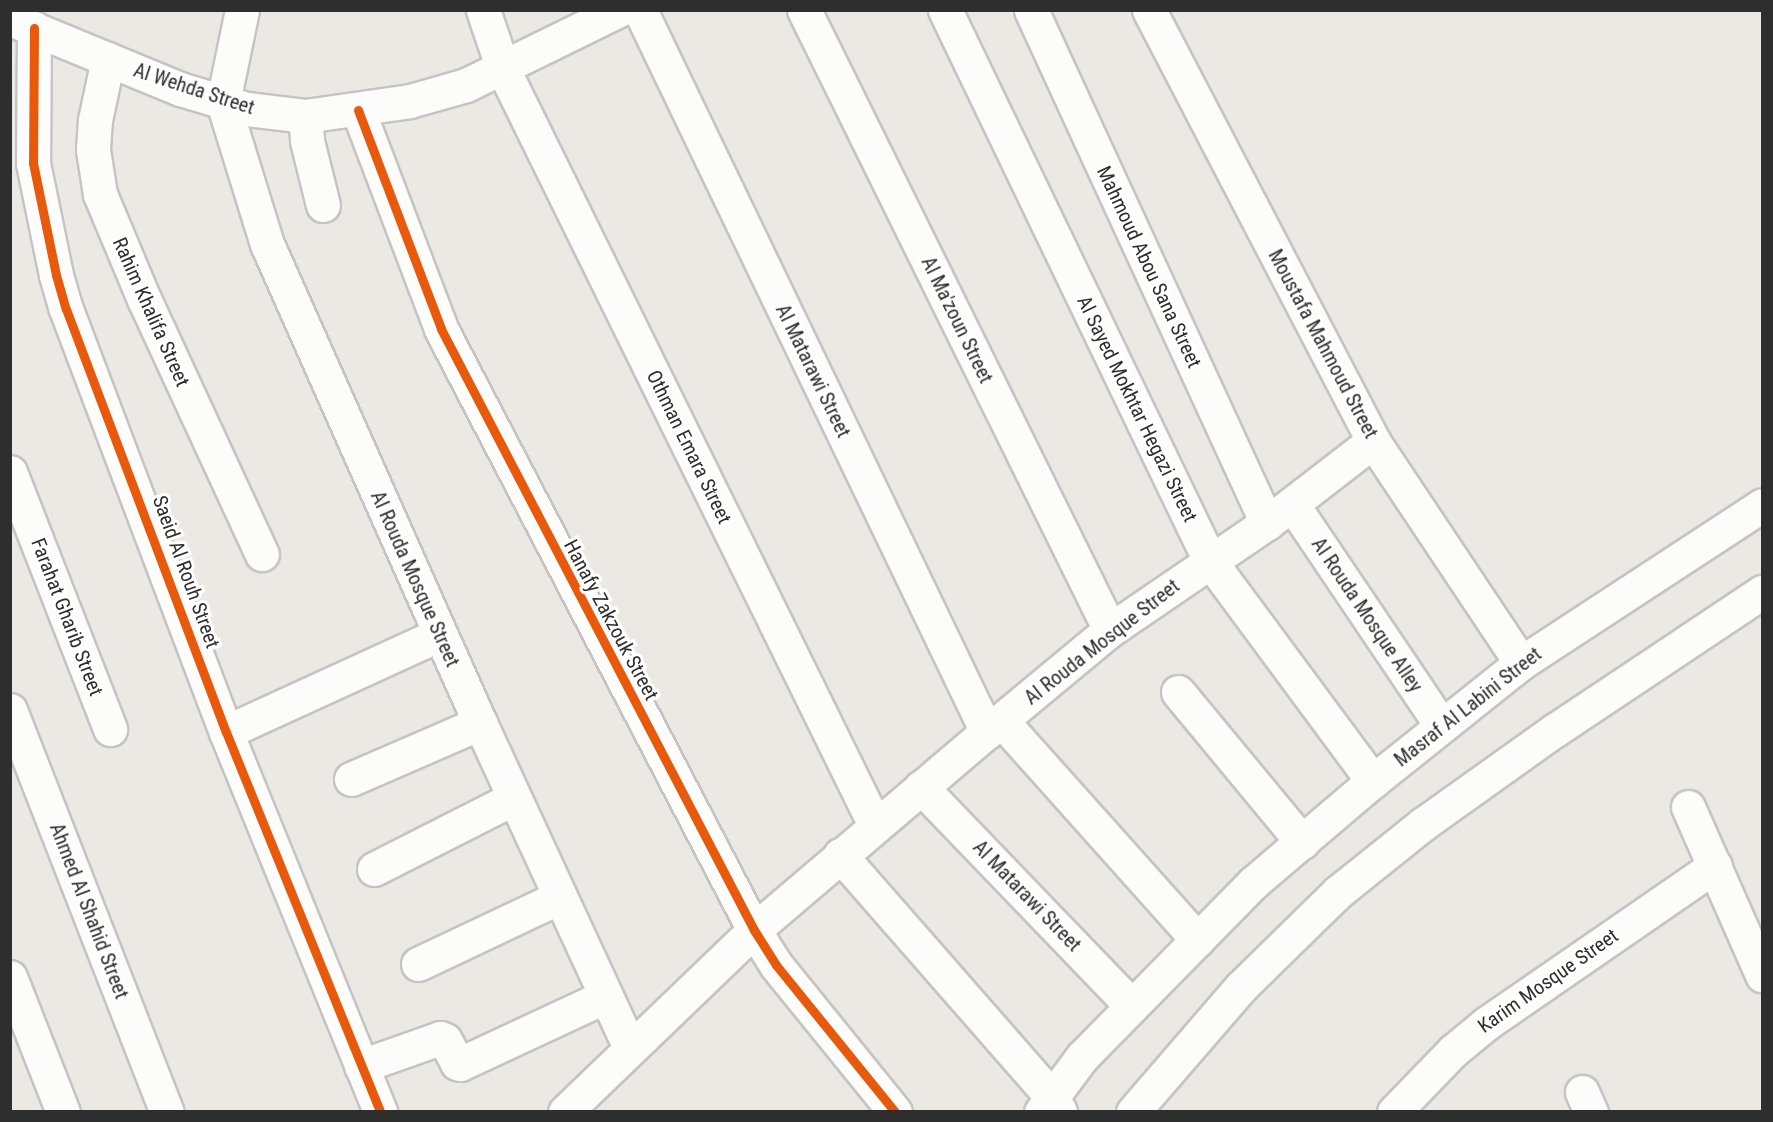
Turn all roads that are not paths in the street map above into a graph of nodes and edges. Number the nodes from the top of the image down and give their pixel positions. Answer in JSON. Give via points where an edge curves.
{"nodes":[{"id":1,"x":242,"y":10,"type":"edge"},
{"id":2,"x":483,"y":10,"type":"edge"},
{"id":3,"x":619,"y":10,"type":"edge"},
{"id":4,"x":640,"y":10,"type":"edge"},
{"id":5,"x":804,"y":10,"type":"edge"},
{"id":6,"x":945,"y":10,"type":"edge"},
{"id":7,"x":1030,"y":10,"type":"edge"},
{"id":8,"x":1149,"y":10,"type":"edge"},
{"id":9,"x":22,"y":23,"type":"edge"},
{"id":10,"x":108,"y":59,"type":"junction"},
{"id":11,"x":503,"y":69,"type":"junction"},
{"id":12,"x":223,"y":102,"type":"junction"},
{"id":13,"x":358,"y":110,"type":"junction"},
{"id":14,"x":305,"y":116,"type":"junction"},
{"id":15,"x":323,"y":205,"type":"dead end"},
{"id":16,"x":1373,"y":441,"type":"junction"},
{"id":17,"x":10,"y":472,"type":"edge"},
{"id":18,"x":1762,"y":505,"type":"edge"},
{"id":19,"x":1280,"y":513,"type":"junction"},
{"id":20,"x":262,"y":554,"type":"dead end"},
{"id":21,"x":1210,"y":561,"type":"junction"},
{"id":22,"x":1762,"y":592,"type":"edge"},
{"id":23,"x":1110,"y":630,"type":"junction"},
{"id":24,"x":440,"y":634,"type":"junction"},
{"id":25,"x":1521,"y":663,"type":"junction"},
{"id":26,"x":1178,"y":692,"type":"dead end"},
{"id":27,"x":10,"y":710,"type":"edge"},
{"id":28,"x":480,"y":723,"type":"junction"},
{"id":29,"x":994,"y":726,"type":"junction"},
{"id":30,"x":1442,"y":726,"type":"junction"},
{"id":31,"x":110,"y":729,"type":"dead end"},
{"id":32,"x":226,"y":732,"type":"junction"},
{"id":33,"x":23,"y":776,"type":"edge"},
{"id":34,"x":351,"y":779,"type":"dead end"},
{"id":35,"x":1373,"y":781,"type":"junction"},
{"id":36,"x":921,"y":787,"type":"junction"},
{"id":37,"x":514,"y":798,"type":"junction"},
{"id":38,"x":1688,"y":807,"type":"dead end"},
{"id":39,"x":875,"y":825,"type":"junction"},
{"id":40,"x":1302,"y":842,"type":"junction"},
{"id":41,"x":840,"y":855,"type":"junction"},
{"id":42,"x":1715,"y":866,"type":"junction"},
{"id":43,"x":374,"y":869,"type":"dead end"},
{"id":44,"x":560,"y":897,"type":"junction"},
{"id":45,"x":754,"y":930,"type":"junction"},
{"id":46,"x":1198,"y":940,"type":"junction"},
{"id":47,"x":418,"y":964,"type":"dead end"},
{"id":48,"x":1762,"y":975,"type":"edge"},
{"id":49,"x":10,"y":977,"type":"edge"},
{"id":50,"x":606,"y":996,"type":"junction"},
{"id":51,"x":1132,"y":1006,"type":"junction"},
{"id":52,"x":630,"y":1047,"type":"junction"},
{"id":53,"x":361,"y":1066,"type":"junction"},
{"id":54,"x":1051,"y":1107,"type":"edge"},
{"id":55,"x":63,"y":1112,"type":"edge"},
{"id":56,"x":167,"y":1112,"type":"edge"},
{"id":57,"x":380,"y":1112,"type":"edge"},
{"id":58,"x":566,"y":1112,"type":"edge"},
{"id":59,"x":895,"y":1112,"type":"edge"},
{"id":60,"x":1133,"y":1112,"type":"edge"},
{"id":61,"x":1394,"y":1112,"type":"edge"}],
"edges":[{"from":1,"to":12,"type":"street"},
{"from":2,"to":11,"type":"street","name":"Othman Emara Street"},
{"from":3,"to":11,"type":"street","name":"Al Wehda Street"},
{"from":4,"to":29,"type":"street","name":"Al Matarawi Street"},
{"from":5,"to":23,"type":"street","name":"Al Ma'zoun Street"},
{"from":6,"to":21,"type":"street","name":"Al Sayed Mokhtar Hegazi Street"},
{"from":7,"to":19,"type":"street","name":"Mahmoud Abou Sana Street"},
{"from":8,"to":16,"type":"street","name":"Moustafa Mahmoud Street"},
{"from":9,"to":10,"type":"street","name":"Al Wehda Street"},
{"from":9,"to":32,"type":"street","name":"Saeid Al Rouh Street","via":[[33,163],[56,275]]},
{"from":10,"to":12,"type":"street","name":"Al Wehda Street"},
{"from":10,"to":20,"type":"street","name":"Rahim Khalifa Street","via":[[93,140],[100,194]]},
{"from":11,"to":13,"type":"street","name":"Al Wehda Street","via":[[441,93]]},
{"from":11,"to":39,"type":"street","name":"Othman Emara Street"},
{"from":12,"to":14,"type":"street","name":"Al Wehda Street"},
{"from":12,"to":24,"type":"street","name":"Al Rouda Mosque Street","via":[[267,244]]},
{"from":13,"to":14,"type":"street","name":"Al Wehda Street"},
{"from":13,"to":45,"type":"street","name":"Hanafy Zakzouk Street","via":[[441,329]]},
{"from":14,"to":15,"type":"street"},
{"from":16,"to":19,"type":"street","name":"Al Rouda Mosque Street"},
{"from":16,"to":25,"type":"street","name":"Moustafa Mahmoud Street"},
{"from":17,"to":31,"type":"street","name":"Farahat Gharib Street"},
{"from":18,"to":25,"type":"street","name":"Masraf Al Labini Street"},
{"from":19,"to":21,"type":"street","name":"Al Rouda Mosque Street"},
{"from":19,"to":30,"type":"street","name":"Al Rouda Mosque Alley"},
{"from":21,"to":23,"type":"street","name":"Al Rouda Mosque Street"},
{"from":21,"to":35,"type":"street","name":"Al Sayed Mokhtar Hegazi Street"},
{"from":22,"to":60,"type":"street","via":[[1555,730],[1423,824],[1338,892],[1241,987]]},
{"from":23,"to":29,"type":"street","name":"Al Rouda Mosque Street"},
{"from":24,"to":28,"type":"street","name":"Al Rouda Mosque Street"},
{"from":24,"to":32,"type":"street"},
{"from":25,"to":30,"type":"street","name":"Masraf Al Labini Street"},
{"from":26,"to":40,"type":"street"},
{"from":27,"to":33,"type":"street","name":"Ahmed Al Shahid Street"},
{"from":28,"to":34,"type":"street"},
{"from":28,"to":37,"type":"street","name":"Al Rouda Mosque Street"},
{"from":29,"to":36,"type":"street","name":"Al Rouda Mosque Street"},
{"from":29,"to":46,"type":"street","name":"Al Matarawi Street"},
{"from":30,"to":35,"type":"street","name":"Masraf Al Labini Street"},
{"from":32,"to":53,"type":"street","name":"Saeid Al Rouh Street"},
{"from":33,"to":56,"type":"street","name":"Ahmed Al Shahid Street"},
{"from":35,"to":40,"type":"street","name":"Masraf Al Labini Street"},
{"from":36,"to":39,"type":"street","name":"Al Rouda Mosque Street"},
{"from":36,"to":51,"type":"street","name":"Al Matarawi Street"},
{"from":37,"to":43,"type":"street"},
{"from":37,"to":44,"type":"street","name":"Al Rouda Mosque Street"},
{"from":38,"to":42,"type":"street"},
{"from":39,"to":41,"type":"street","name":"Al Rouda Mosque Street"},
{"from":40,"to":46,"type":"street","name":"Masraf Al Labini Street","via":[[1253,883]]},
{"from":41,"to":45,"type":"street","name":"Al Rouda Mosque Street"},
{"from":41,"to":54,"type":"street"},
{"from":42,"to":48,"type":"street"},
{"from":42,"to":61,"type":"street","name":"Karim Mosque Street","via":[[1487,1023],[1452,1051]]},
{"from":44,"to":47,"type":"street"},
{"from":44,"to":50,"type":"street","name":"Al Rouda Mosque Street"},
{"from":45,"to":52,"type":"street","name":"Al Rouda Mosque Street"},
{"from":45,"to":59,"type":"street","name":"Hanafy Zakzouk Street","via":[[776,965]]},
{"from":46,"to":51,"type":"street","name":"Masraf Al Labini Street"},
{"from":49,"to":55,"type":"street"},
{"from":50,"to":52,"type":"street","name":"Al Rouda Mosque Street"},
{"from":50,"to":53,"type":"street","via":[[460,1064],[456,1064],[445,1040],[440,1038]]},
{"from":51,"to":54,"type":"street","name":"Masraf Al Labini Street","via":[[1082,1057]]},
{"from":52,"to":58,"type":"street","name":"Al Rouda Mosque Street"},
{"from":53,"to":57,"type":"street","name":"Saeid Al Rouh Street"}]}
